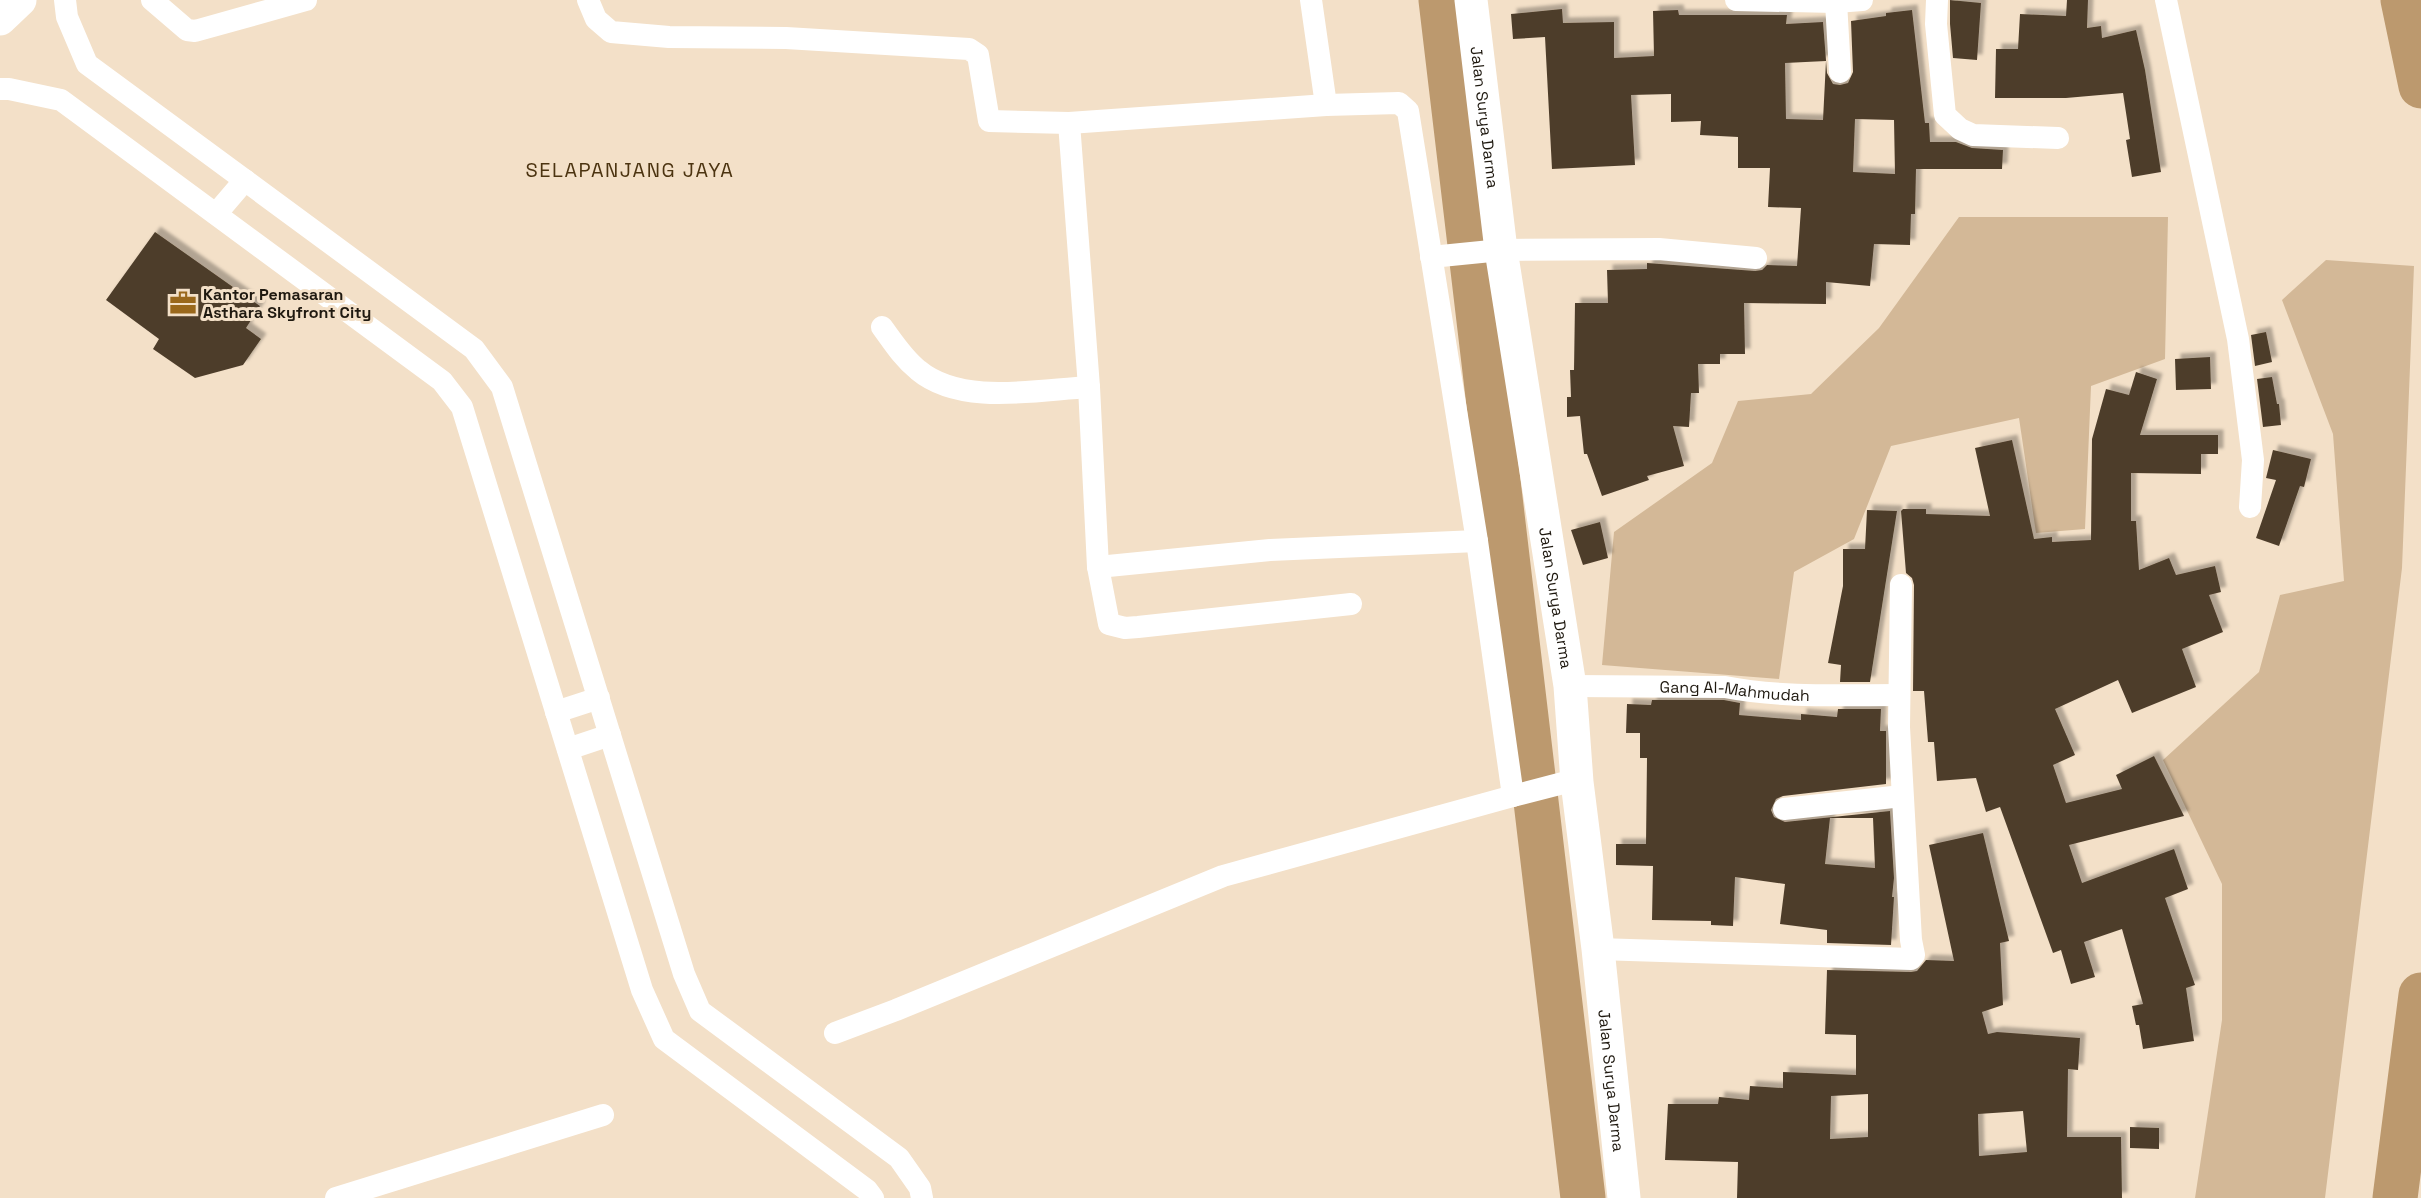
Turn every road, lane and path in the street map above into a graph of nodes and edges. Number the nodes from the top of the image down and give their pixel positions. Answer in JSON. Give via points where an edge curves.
{"nodes":[{"id":1,"x":20,"y":0,"type":"edge"},
{"id":2,"x":66,"y":0,"type":"edge"},
{"id":3,"x":152,"y":0,"type":"edge"},
{"id":4,"x":306,"y":0,"type":"edge"},
{"id":5,"x":588,"y":0,"type":"edge"},
{"id":6,"x":1311,"y":0,"type":"edge"},
{"id":7,"x":1471,"y":0,"type":"edge"},
{"id":8,"x":1736,"y":0,"type":"edge"},
{"id":9,"x":1862,"y":0,"type":"edge"},
{"id":10,"x":1937,"y":0,"type":"edge"},
{"id":11,"x":2166,"y":0,"type":"edge"},
{"id":12,"x":1836,"y":3,"type":"junction"},
{"id":13,"x":0,"y":19,"type":"edge"},
{"id":14,"x":1840,"y":72,"type":"dead end"},
{"id":15,"x":0,"y":90,"type":"edge"},
{"id":16,"x":1326,"y":105,"type":"junction"},
{"id":17,"x":1069,"y":123,"type":"junction"},
{"id":18,"x":2058,"y":138,"type":"dead end"},
{"id":19,"x":245,"y":180,"type":"junction"},
{"id":20,"x":216,"y":214,"type":"junction"},
{"id":21,"x":1493,"y":251,"type":"junction"},
{"id":22,"x":1441,"y":256,"type":"junction"},
{"id":23,"x":1756,"y":258,"type":"dead end"},
{"id":24,"x":882,"y":327,"type":"dead end"},
{"id":25,"x":1089,"y":387,"type":"junction"},
{"id":26,"x":2250,"y":507,"type":"dead end"},
{"id":27,"x":1477,"y":541,"type":"junction"},
{"id":28,"x":1098,"y":567,"type":"junction"},
{"id":29,"x":1901,"y":585,"type":"dead end"},
{"id":30,"x":1352,"y":604,"type":"dead end"},
{"id":31,"x":1570,"y":686,"type":"junction"},
{"id":32,"x":1899,"y":695,"type":"junction"},
{"id":33,"x":599,"y":698,"type":"junction"},
{"id":34,"x":556,"y":712,"type":"junction"},
{"id":35,"x":610,"y":735,"type":"junction"},
{"id":36,"x":568,"y":749,"type":"junction"},
{"id":37,"x":1570,"y":783,"type":"junction"},
{"id":38,"x":1517,"y":795,"type":"junction"},
{"id":39,"x":1902,"y":796,"type":"junction"},
{"id":40,"x":1784,"y":809,"type":"dead end"},
{"id":41,"x":1598,"y":949,"type":"junction"},
{"id":42,"x":835,"y":1033,"type":"dead end"},
{"id":43,"x":603,"y":1115,"type":"dead end"},
{"id":44,"x":336,"y":1198,"type":"edge"},
{"id":45,"x":873,"y":1198,"type":"edge"},
{"id":46,"x":922,"y":1198,"type":"edge"},
{"id":47,"x":1624,"y":1198,"type":"edge"}],
"edges":[{"from":1,"to":13,"type":"main road"},
{"from":2,"to":19,"type":"street","via":[[67,17],[87,64]]},
{"from":3,"to":4,"type":"street","via":[[187,30],[195,31]]},
{"from":5,"to":17,"type":"street","via":[[596,19],[611,32],[969,49],[978,55],[989,121]]},
{"from":6,"to":16,"type":"street"},
{"from":7,"to":21,"type":"main road","name":"Jalan Surya Darma"},
{"from":8,"to":12,"type":"street"},
{"from":9,"to":12,"type":"street"},
{"from":10,"to":18,"type":"street","via":[[1945,115],[1973,135]]},
{"from":11,"to":26,"type":"street","via":[[2238,339],[2253,459]]},
{"from":12,"to":14,"type":"street"},
{"from":15,"to":20,"type":"street","via":[[61,100]]},
{"from":16,"to":17,"type":"street"},
{"from":16,"to":22,"type":"street","via":[[1399,103],[1408,111]]},
{"from":17,"to":25,"type":"street"},
{"from":19,"to":20,"type":"street"},
{"from":19,"to":33,"type":"street","via":[[474,349],[502,387]]},
{"from":20,"to":34,"type":"street","via":[[442,381],[462,407]]},
{"from":21,"to":22,"type":"street"},
{"from":21,"to":23,"type":"street","via":[[1659,249]]},
{"from":21,"to":31,"type":"main road","name":"Jalan Surya Darma"},
{"from":22,"to":27,"type":"street"},
{"from":24,"to":25,"type":"street","via":[[919,371],[950,387],[984,394]]},
{"from":25,"to":28,"type":"street"},
{"from":27,"to":28,"type":"street","via":[[1270,550]]},
{"from":27,"to":38,"type":"street"},
{"from":28,"to":30,"type":"street","via":[[1109,624],[1125,628]]},
{"from":29,"to":32,"type":"street"},
{"from":31,"to":32,"type":"street","name":"Gang Al-Mahmudah","via":[[1725,687],[1792,694]]},
{"from":31,"to":37,"type":"main road","name":"Jalan Surya Darma"},
{"from":32,"to":39,"type":"street"},
{"from":33,"to":34,"type":"street"},
{"from":33,"to":35,"type":"street"},
{"from":34,"to":36,"type":"street"},
{"from":35,"to":36,"type":"street"},
{"from":35,"to":46,"type":"street","via":[[684,974],[700,1011],[899,1158],[920,1188]]},
{"from":36,"to":45,"type":"street","via":[[642,990],[664,1039]]},
{"from":37,"to":38,"type":"street"},
{"from":37,"to":41,"type":"main road","name":"Jalan Surya Darma"},
{"from":38,"to":42,"type":"street","via":[[1223,876]]},
{"from":39,"to":40,"type":"street"},
{"from":39,"to":41,"type":"street","via":[[1914,956],[1911,959]]},
{"from":41,"to":47,"type":"main road","name":"Jalan Surya Darma"},
{"from":43,"to":44,"type":"street"}]}
